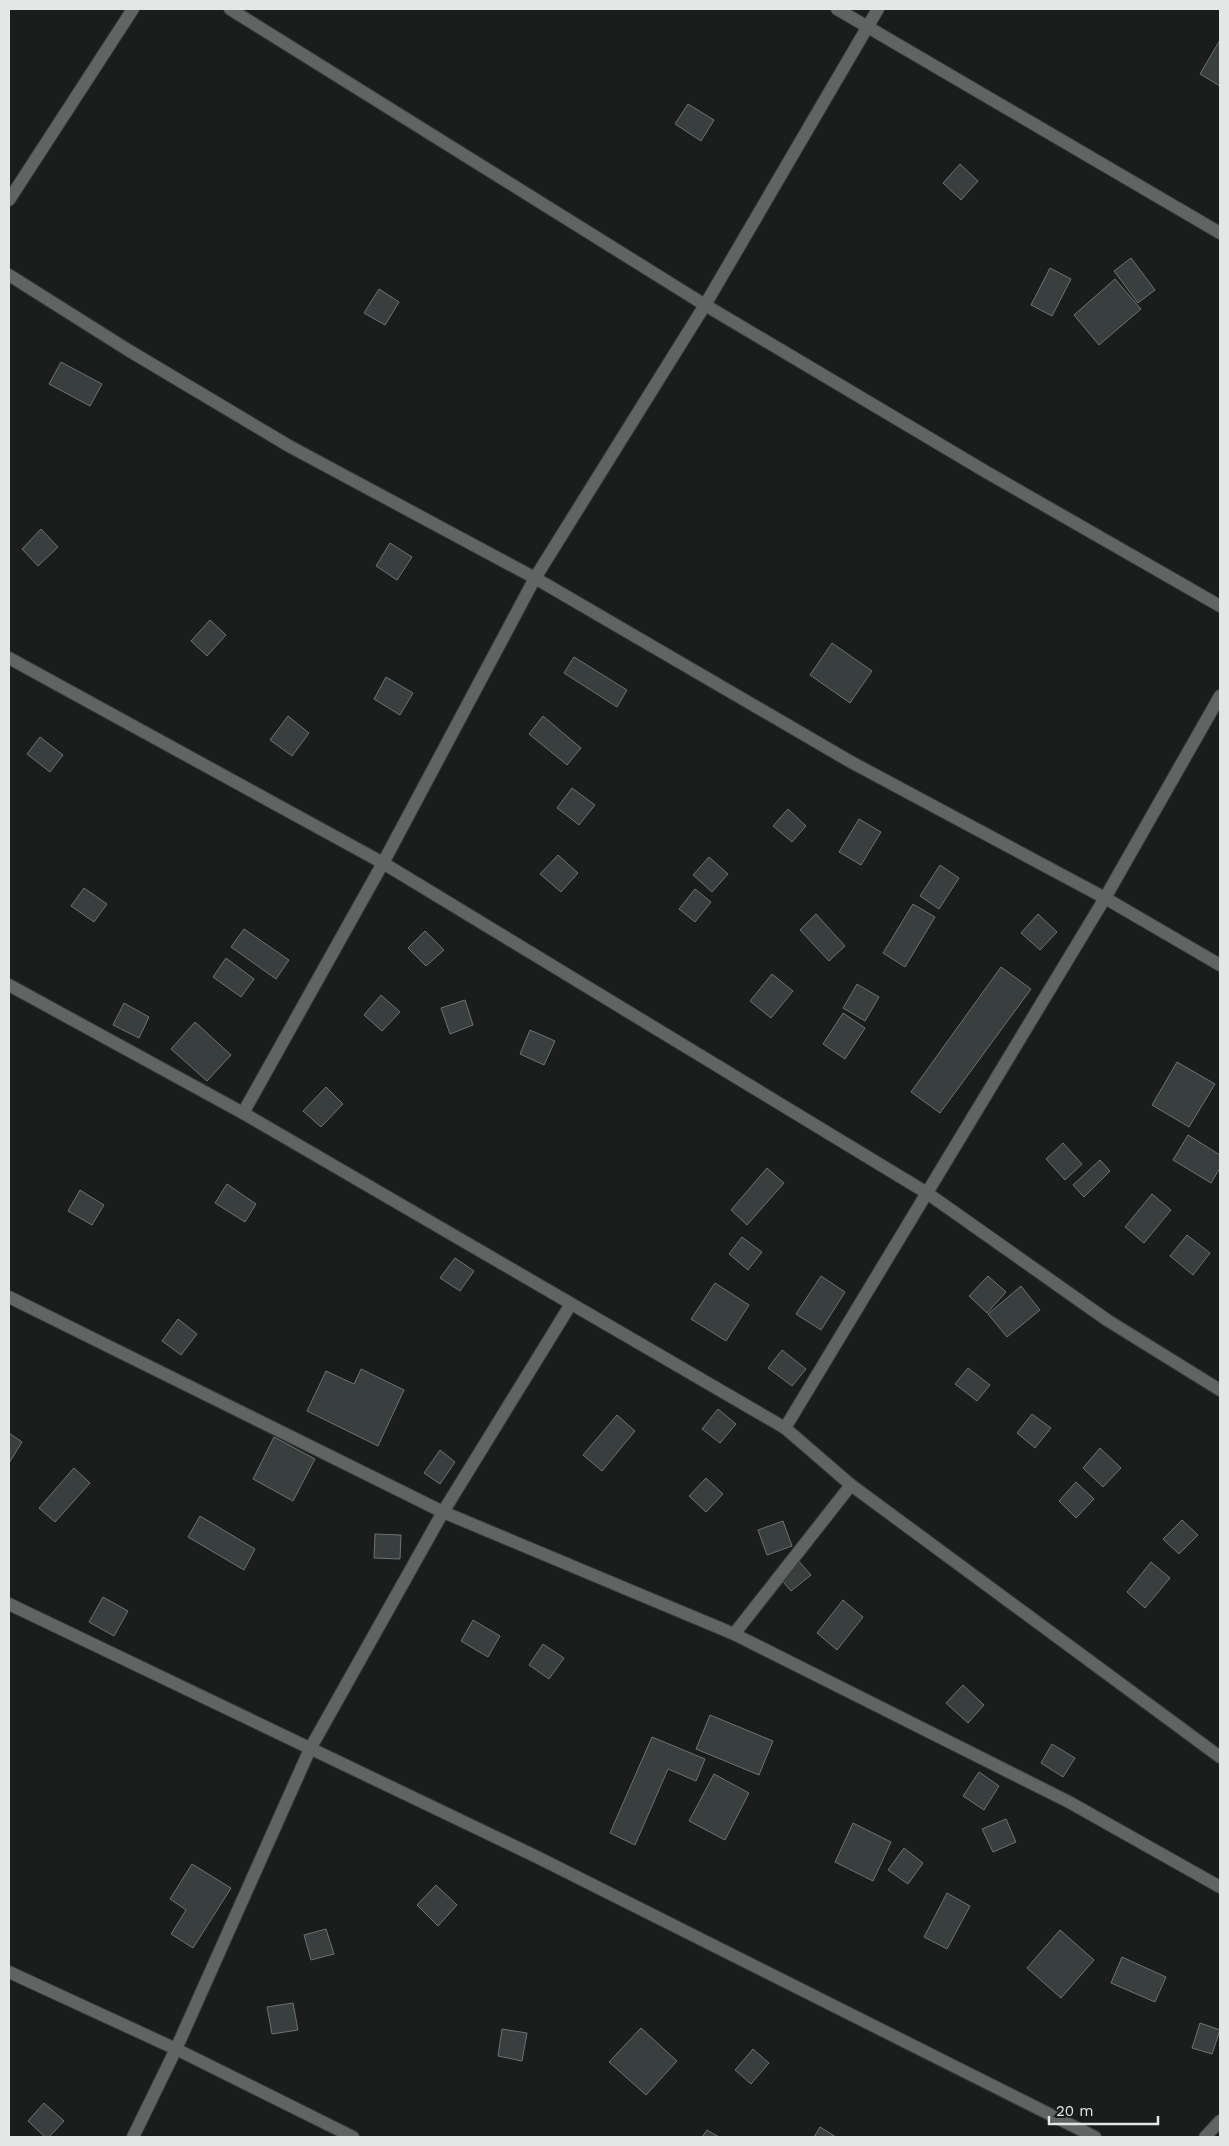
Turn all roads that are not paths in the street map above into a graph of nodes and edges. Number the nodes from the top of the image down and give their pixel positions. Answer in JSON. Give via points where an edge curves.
{"nodes":[{"id":1,"x":133,"y":9,"type":"edge"},
{"id":2,"x":230,"y":9,"type":"edge"},
{"id":3,"x":837,"y":9,"type":"edge"},
{"id":4,"x":878,"y":9,"type":"edge"},
{"id":5,"x":867,"y":27,"type":"junction"},
{"id":6,"x":9,"y":200,"type":"edge"},
{"id":7,"x":1220,"y":233,"type":"edge"},
{"id":8,"x":9,"y":275,"type":"edge"},
{"id":9,"x":705,"y":305,"type":"junction"},
{"id":10,"x":535,"y":578,"type":"junction"},
{"id":11,"x":1220,"y":606,"type":"edge"},
{"id":12,"x":9,"y":658,"type":"edge"},
{"id":13,"x":1220,"y":696,"type":"edge"},
{"id":14,"x":383,"y":863,"type":"junction"},
{"id":15,"x":1105,"y":898,"type":"junction"},
{"id":16,"x":1220,"y":965,"type":"edge"},
{"id":17,"x":9,"y":986,"type":"edge"},
{"id":18,"x":242,"y":1113,"type":"junction"},
{"id":19,"x":927,"y":1193,"type":"junction"},
{"id":20,"x":9,"y":1297,"type":"edge"},
{"id":21,"x":571,"y":1304,"type":"junction"},
{"id":22,"x":1220,"y":1390,"type":"edge"},
{"id":23,"x":785,"y":1428,"type":"junction"},
{"id":24,"x":852,"y":1484,"type":"junction"},
{"id":25,"x":443,"y":1512,"type":"junction"},
{"id":26,"x":9,"y":1604,"type":"edge"},
{"id":27,"x":734,"y":1634,"type":"junction"},
{"id":28,"x":310,"y":1749,"type":"junction"},
{"id":29,"x":1220,"y":1756,"type":"edge"},
{"id":30,"x":1220,"y":1887,"type":"edge"},
{"id":31,"x":9,"y":1972,"type":"edge"},
{"id":32,"x":176,"y":2049,"type":"junction"},
{"id":33,"x":1220,"y":2120,"type":"edge"},
{"id":34,"x":134,"y":2137,"type":"edge"},
{"id":35,"x":353,"y":2137,"type":"edge"},
{"id":36,"x":1095,"y":2137,"type":"edge"},
{"id":37,"x":1205,"y":2137,"type":"edge"}],
"edges":[{"from":1,"to":6,"type":"street"},
{"from":2,"to":9,"type":"street"},
{"from":3,"to":5,"type":"street"},
{"from":4,"to":5,"type":"street"},
{"from":5,"to":7,"type":"street"},
{"from":5,"to":9,"type":"street"},
{"from":8,"to":10,"type":"street","via":[[289,446]]},
{"from":9,"to":10,"type":"street"},
{"from":9,"to":11,"type":"street"},
{"from":10,"to":14,"type":"street"},
{"from":10,"to":15,"type":"street","via":[[851,762]]},
{"from":12,"to":14,"type":"street"},
{"from":13,"to":15,"type":"street"},
{"from":14,"to":18,"type":"street"},
{"from":14,"to":19,"type":"street"},
{"from":15,"to":16,"type":"street"},
{"from":15,"to":19,"type":"street"},
{"from":17,"to":18,"type":"street"},
{"from":18,"to":21,"type":"street"},
{"from":19,"to":22,"type":"street","via":[[1107,1320]]},
{"from":19,"to":23,"type":"street"},
{"from":20,"to":25,"type":"street"},
{"from":21,"to":23,"type":"street"},
{"from":21,"to":25,"type":"street"},
{"from":23,"to":24,"type":"street"},
{"from":24,"to":27,"type":"street"},
{"from":24,"to":29,"type":"street"},
{"from":25,"to":27,"type":"street"},
{"from":25,"to":28,"type":"street"},
{"from":26,"to":28,"type":"street"},
{"from":27,"to":30,"type":"street","via":[[1069,1802]]},
{"from":28,"to":32,"type":"street"},
{"from":28,"to":36,"type":"street","via":[[537,1857]]},
{"from":31,"to":32,"type":"street"},
{"from":32,"to":34,"type":"street"},
{"from":32,"to":35,"type":"street"},
{"from":33,"to":37,"type":"street"}]}
